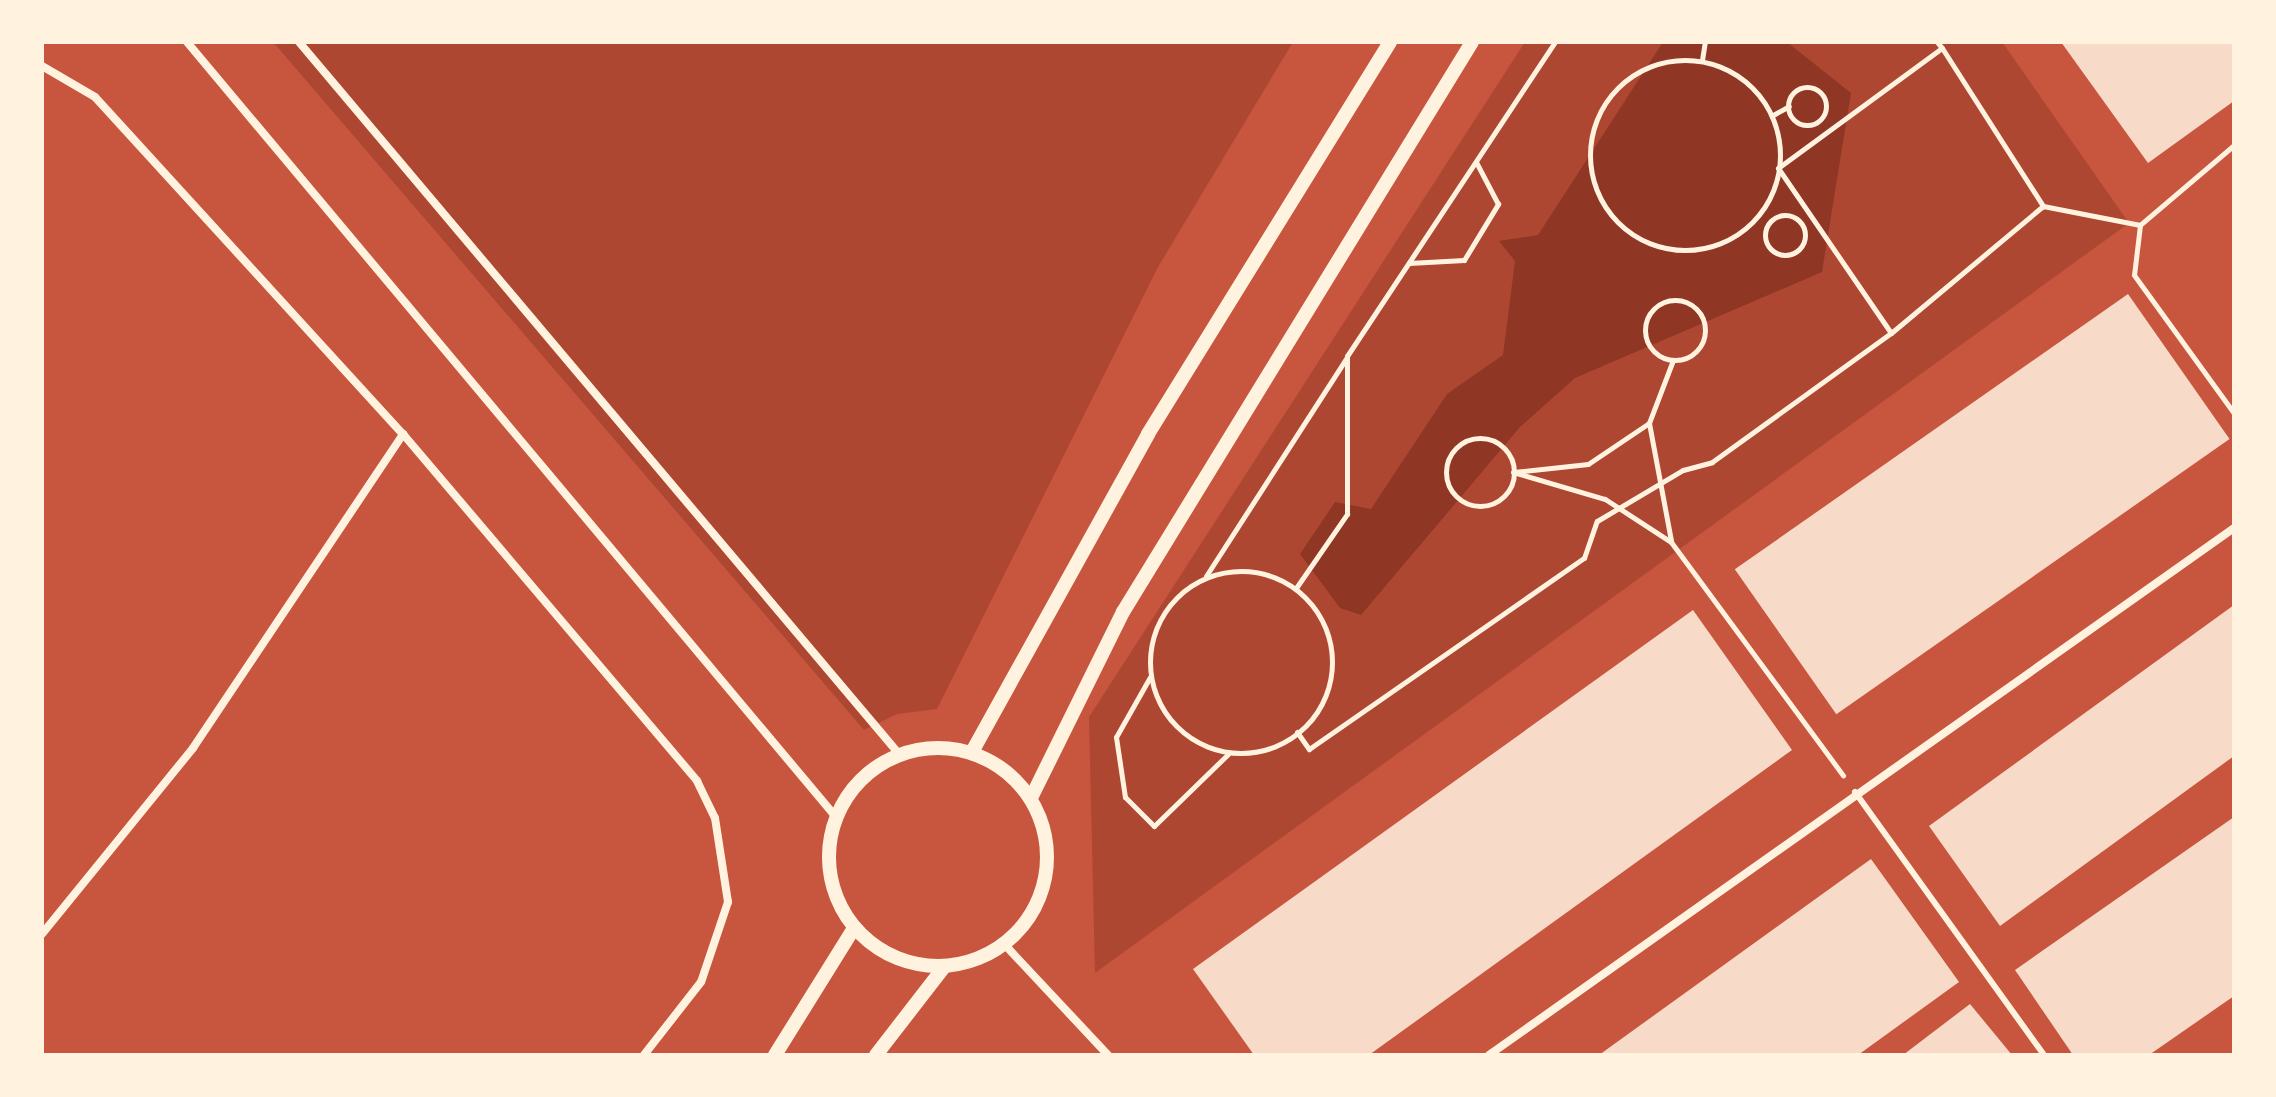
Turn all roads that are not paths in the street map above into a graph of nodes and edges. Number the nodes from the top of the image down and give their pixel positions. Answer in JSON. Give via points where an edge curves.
{"nodes":[{"id":1,"x":187,"y":42,"type":"edge"},
{"id":2,"x":299,"y":42,"type":"edge"},
{"id":3,"x":1390,"y":42,"type":"edge"},
{"id":4,"x":1472,"y":42,"type":"edge"},
{"id":5,"x":42,"y":66,"type":"edge"},
{"id":6,"x":403,"y":434,"type":"junction"},
{"id":7,"x":2234,"y":528,"type":"edge"},
{"id":8,"x":972,"y":752,"type":"junction"},
{"id":9,"x":899,"y":754,"type":"junction"},
{"id":10,"x":1855,"y":792,"type":"junction"},
{"id":11,"x":1031,"y":798,"type":"junction"},
{"id":12,"x":836,"y":817,"type":"junction"},
{"id":13,"x":854,"y":928,"type":"junction"},
{"id":14,"x":42,"y":934,"type":"edge"},
{"id":15,"x":1005,"y":945,"type":"junction"},
{"id":16,"x":944,"y":967,"type":"junction"},
{"id":17,"x":644,"y":1055,"type":"edge"},
{"id":18,"x":775,"y":1055,"type":"edge"},
{"id":19,"x":876,"y":1055,"type":"edge"},
{"id":20,"x":1108,"y":1055,"type":"edge"},
{"id":21,"x":1489,"y":1055,"type":"edge"},
{"id":22,"x":2044,"y":1055,"type":"edge"}],
"edges":[{"from":1,"to":12,"type":"street"},
{"from":2,"to":9,"type":"street"},
{"from":3,"to":8,"type":"street","via":[[1148,434]]},
{"from":4,"to":11,"type":"street","via":[[1123,612]]},
{"from":5,"to":6,"type":"street","via":[[95,97]]},
{"from":6,"to":14,"type":"street","via":[[193,748]]},
{"from":6,"to":17,"type":"street","via":[[697,781],[715,818],[728,902],[720,940],[701,982]]},
{"from":7,"to":10,"type":"street"},
{"from":8,"to":9,"type":"street","via":[[923,748]]},
{"from":8,"to":11,"type":"street","via":[[1006,770]]},
{"from":9,"to":12,"type":"street","via":[[851,790]]},
{"from":10,"to":21,"type":"street"},
{"from":10,"to":22,"type":"lane"},
{"from":11,"to":15,"type":"street","via":[[1044,828],[1042,892]]},
{"from":12,"to":13,"type":"street","via":[[828,856],[835,894]]},
{"from":13,"to":16,"type":"street","via":[[911,964]]},
{"from":13,"to":18,"type":"street"},
{"from":15,"to":16,"type":"street"},
{"from":15,"to":20,"type":"street"},
{"from":16,"to":19,"type":"street"}]}
